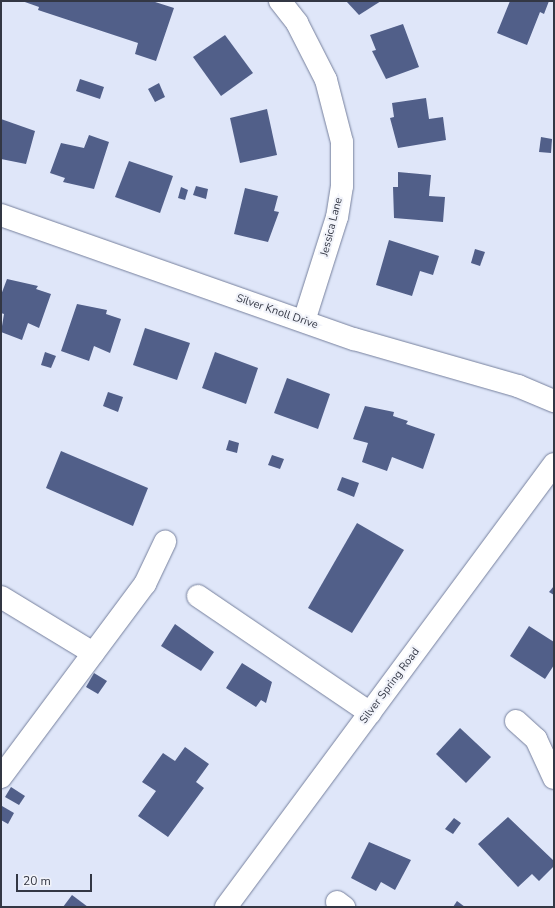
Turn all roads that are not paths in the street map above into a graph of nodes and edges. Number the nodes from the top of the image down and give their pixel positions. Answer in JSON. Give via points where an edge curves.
{"nodes":[{"id":1,"x":280,"y":1,"type":"edge"},
{"id":2,"x":1,"y":215,"type":"edge"},
{"id":3,"x":304,"y":321,"type":"junction"},
{"id":4,"x":554,"y":401,"type":"edge"},
{"id":5,"x":554,"y":464,"type":"edge"},
{"id":6,"x":165,"y":542,"type":"dead end"},
{"id":7,"x":198,"y":596,"type":"dead end"},
{"id":8,"x":1,"y":597,"type":"edge"},
{"id":9,"x":93,"y":653,"type":"junction"},
{"id":10,"x":370,"y":713,"type":"junction"},
{"id":11,"x":516,"y":720,"type":"dead end"},
{"id":12,"x":1,"y":777,"type":"edge"},
{"id":13,"x":554,"y":778,"type":"edge"},
{"id":14,"x":226,"y":907,"type":"edge"}],
"edges":[{"from":1,"to":3,"type":"street","name":"Jessica Lane","via":[[297,23],[326,80],[342,142],[342,186],[337,217]]},
{"from":2,"to":3,"type":"street","name":"Silver Knoll Drive"},
{"from":3,"to":4,"type":"street","name":"Silver Knoll Drive","via":[[518,386]]},
{"from":5,"to":10,"type":"street","name":"Silver Spring Road"},
{"from":6,"to":9,"type":"street","via":[[145,584]]},
{"from":7,"to":10,"type":"street"},
{"from":8,"to":9,"type":"street"},
{"from":9,"to":12,"type":"street"},
{"from":10,"to":14,"type":"street","name":"Silver Spring Road"},
{"from":11,"to":13,"type":"street","via":[[536,739]]}]}
